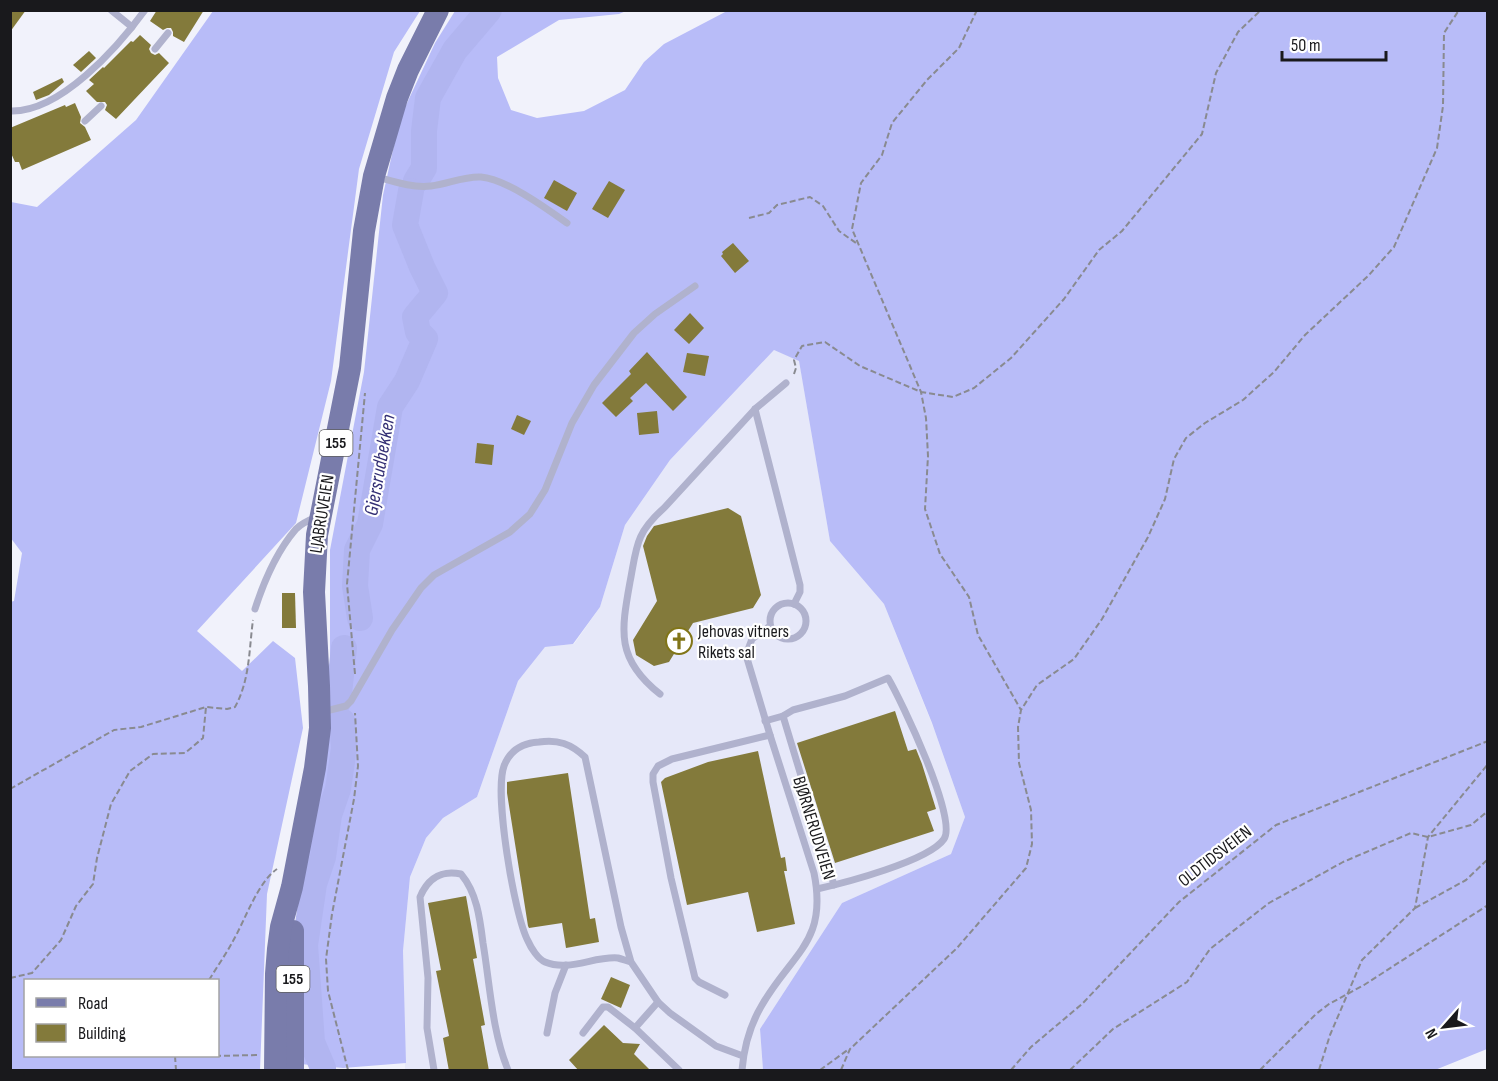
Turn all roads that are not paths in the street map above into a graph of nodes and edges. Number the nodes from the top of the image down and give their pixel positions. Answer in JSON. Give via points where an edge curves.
{"nodes":[{"id":1,"x":111,"y":10,"type":"edge"},
{"id":2,"x":145,"y":10,"type":"edge"},
{"id":3,"x":438,"y":10,"type":"edge"},
{"id":4,"x":132,"y":27,"type":"junction"},
{"id":5,"x":168,"y":33,"type":"dead end"},
{"id":6,"x":155,"y":49,"type":"dead end"},
{"id":7,"x":101,"y":106,"type":"dead end"},
{"id":8,"x":10,"y":111,"type":"edge"},
{"id":9,"x":85,"y":121,"type":"dead end"},
{"id":10,"x":375,"y":176,"type":"junction"},
{"id":11,"x":567,"y":223,"type":"dead end"},
{"id":12,"x":696,"y":285,"type":"dead end"},
{"id":13,"x":786,"y":383,"type":"road end"},
{"id":14,"x":755,"y":410,"type":"junction"},
{"id":15,"x":320,"y":516,"type":"junction"},
{"id":16,"x":794,"y":604,"type":"junction"},
{"id":17,"x":255,"y":609,"type":"road end"},
{"id":18,"x":770,"y":626,"type":"junction"},
{"id":19,"x":660,"y":694,"type":"dead end"},
{"id":20,"x":320,"y":712,"type":"junction"},
{"id":21,"x":783,"y":716,"type":"junction"},
{"id":22,"x":765,"y":721,"type":"junction"},
{"id":23,"x":770,"y":735,"type":"junction"},
{"id":24,"x":834,"y":885,"type":"junction"},
{"id":25,"x":817,"y":889,"type":"junction"},
{"id":26,"x":631,"y":962,"type":"junction"},
{"id":27,"x":566,"y":965,"type":"junction"},
{"id":28,"x":724,"y":995,"type":"dead end"},
{"id":29,"x":658,"y":1002,"type":"junction"},
{"id":30,"x":635,"y":1028,"type":"junction"},
{"id":31,"x":547,"y":1033,"type":"dead end"},
{"id":32,"x":583,"y":1033,"type":"dead end"},
{"id":33,"x":743,"y":1056,"type":"junction"},
{"id":34,"x":281,"y":1067,"type":"edge"},
{"id":35,"x":434,"y":1071,"type":"edge"},
{"id":36,"x":507,"y":1071,"type":"edge"},
{"id":37,"x":679,"y":1071,"type":"edge"},
{"id":38,"x":742,"y":1071,"type":"edge"}],
"edges":[{"from":1,"to":4,"type":"lane"},
{"from":2,"to":4,"type":"lane"},
{"from":3,"to":10,"type":"main road","name":"LJABRUVEIEN","number":"155","via":[[397,98]]},
{"from":4,"to":8,"type":"lane","via":[[109,54],[68,89],[37,107]]},
{"from":5,"to":6,"type":"lane"},
{"from":7,"to":9,"type":"lane"},
{"from":10,"to":11,"type":"lane","via":[[423,187],[462,179],[489,179],[519,192]]},
{"from":10,"to":15,"type":"main road","name":"LJABRUVEIEN","number":"155","via":[[364,231],[350,368]]},
{"from":12,"to":20,"type":"lane","via":[[633,333],[594,385],[530,514],[510,532],[430,578],[392,630],[355,696],[346,706]]},
{"from":13,"to":14,"type":"lane"},
{"from":14,"to":16,"type":"lane","via":[[798,575],[800,592]]},
{"from":14,"to":19,"type":"lane","via":[[649,521],[638,541],[622,621],[624,641],[641,676]]},
{"from":15,"to":17,"type":"lane","via":[[296,528],[273,565]]},
{"from":15,"to":20,"type":"main road","name":"LJABRUVEIEN","number":"155","via":[[314,557]]},
{"from":16,"to":18,"type":"lane","via":[[777,606],[771,613]]},
{"from":16,"to":18,"type":"lane","via":[[806,620],[798,636],[781,638]]},
{"from":18,"to":22,"type":"lane","name":"BJØRNERUDVEIEN","via":[[752,639],[746,655]]},
{"from":20,"to":34,"type":"main road","name":"LJABRUVEIEN","number":"155","via":[[315,768],[292,887]]},
{"from":21,"to":22,"type":"lane"},
{"from":21,"to":24,"type":"lane"},
{"from":21,"to":24,"type":"lane","via":[[888,678],[920,744],[942,807],[946,821],[942,842],[898,865]]},
{"from":22,"to":23,"type":"lane","name":"BJØRNERUDVEIEN"},
{"from":23,"to":25,"type":"lane","name":"BJØRNERUDVEIEN"},
{"from":23,"to":28,"type":"lane","via":[[672,759],[658,766],[653,774],[666,857],[695,978]]},
{"from":24,"to":25,"type":"lane"},
{"from":25,"to":33,"type":"lane","name":"BJØRNERUDVEIEN","via":[[818,910],[811,936],[762,1005],[750,1028]]},
{"from":26,"to":27,"type":"lane","via":[[617,958]]},
{"from":26,"to":27,"type":"lane","via":[[585,757],[573,746],[558,741],[538,742],[519,747],[509,755],[503,768],[506,839],[515,897],[528,941],[546,963]]},
{"from":26,"to":29,"type":"lane"},
{"from":27,"to":31,"type":"lane","via":[[555,993]]},
{"from":29,"to":30,"type":"lane"},
{"from":29,"to":33,"type":"lane","via":[[716,1046]]},
{"from":30,"to":32,"type":"lane","via":[[603,1007]]},
{"from":30,"to":37,"type":"lane"},
{"from":33,"to":38,"type":"lane","name":"BJØRNERUDVEIEN"},
{"from":35,"to":36,"type":"lane","via":[[427,1028],[428,978],[420,897],[432,878],[451,872],[461,874],[469,883],[478,911]]}]}
